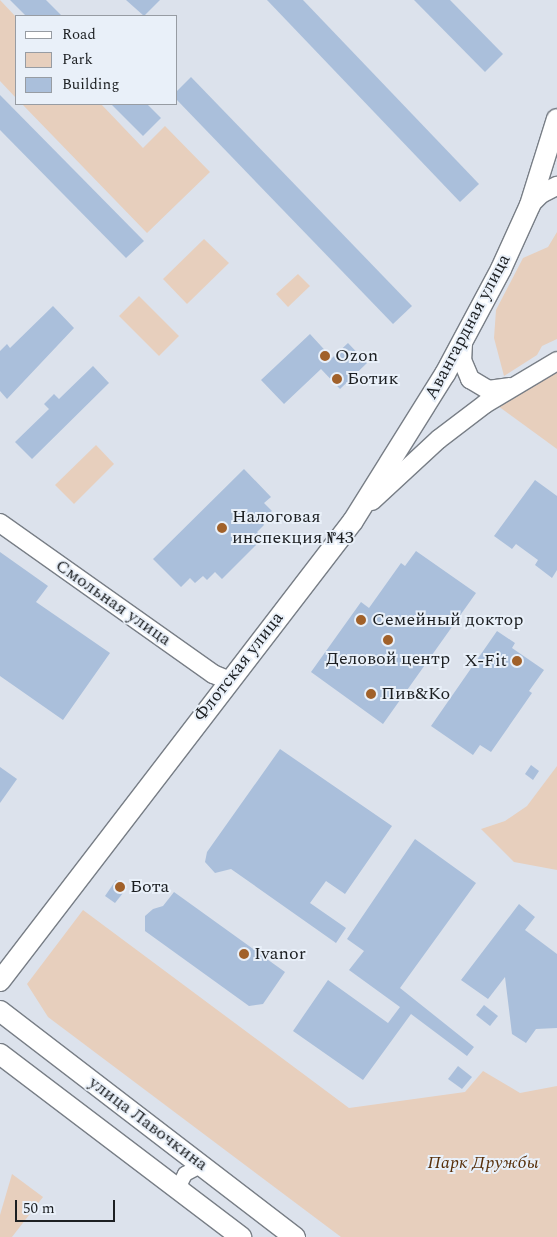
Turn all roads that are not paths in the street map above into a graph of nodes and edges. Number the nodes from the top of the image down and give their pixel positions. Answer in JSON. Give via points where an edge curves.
{"nodes":[{"id":1,"x":557,"y":119,"type":"edge"},
{"id":2,"x":557,"y":186,"type":"edge"},
{"id":3,"x":530,"y":205,"type":"junction"},
{"id":4,"x":463,"y":343,"type":"junction"},
{"id":5,"x":557,"y":361,"type":"edge"},
{"id":6,"x":512,"y":387,"type":"junction"},
{"id":7,"x":353,"y":521,"type":"junction"},
{"id":8,"x":0,"y":523,"type":"edge"},
{"id":9,"x":228,"y":680,"type":"junction"},
{"id":10,"x":0,"y":981,"type":"edge"},
{"id":11,"x":0,"y":1011,"type":"edge"},
{"id":12,"x":0,"y":1054,"type":"edge"},
{"id":13,"x":206,"y":1169,"type":"junction"},
{"id":14,"x":186,"y":1195,"type":"junction"},
{"id":15,"x":241,"y":1237,"type":"edge"},
{"id":16,"x":295,"y":1237,"type":"edge"}],
"edges":[{"from":1,"to":3,"type":"main road","name":"Авангардная улица"},
{"from":2,"to":3,"type":"street","via":[[541,194]]},
{"from":3,"to":4,"type":"main road","name":"Авангардная улица"},
{"from":4,"to":6,"type":"street","name":"Флотская улица","via":[[462,360],[470,379],[488,390]]},
{"from":4,"to":7,"type":"main road","name":"Авангардная улица"},
{"from":5,"to":6,"type":"street","name":"Флотская улица"},
{"from":6,"to":7,"type":"street","name":"Флотская улица","via":[[439,439]]},
{"from":7,"to":9,"type":"main road","name":"Флотская улица"},
{"from":8,"to":9,"type":"street","name":"Смольная улица","via":[[213,674]]},
{"from":9,"to":10,"type":"main road","name":"Флотская улица"},
{"from":11,"to":13,"type":"main road","name":"улица Лавочкина"},
{"from":12,"to":14,"type":"main road","name":"улица Лавочкина"},
{"from":13,"to":14,"type":"street","via":[[198,1168],[185,1174],[180,1184]]},
{"from":13,"to":16,"type":"main road","name":"улица Лавочкина"},
{"from":14,"to":15,"type":"main road","name":"улица Лавочкина"}]}
